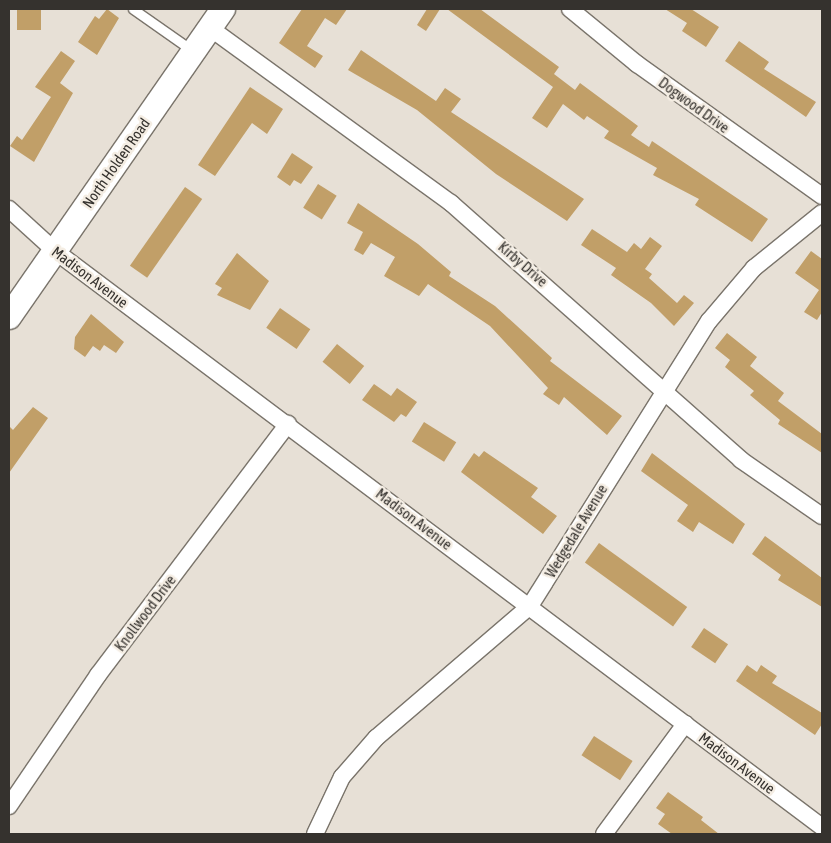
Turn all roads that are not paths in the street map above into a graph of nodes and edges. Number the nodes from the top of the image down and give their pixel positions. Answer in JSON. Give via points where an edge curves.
{"nodes":[{"id":1,"x":133,"y":9,"type":"edge"},
{"id":2,"x":223,"y":9,"type":"edge"},
{"id":3,"x":570,"y":9,"type":"edge"},
{"id":4,"x":210,"y":28,"type":"junction"},
{"id":5,"x":193,"y":52,"type":"junction"},
{"id":6,"x":822,"y":196,"type":"edge"},
{"id":7,"x":9,"y":209,"type":"edge"},
{"id":8,"x":822,"y":213,"type":"edge"},
{"id":9,"x":55,"y":251,"type":"junction"},
{"id":10,"x":9,"y":317,"type":"edge"},
{"id":11,"x":663,"y":389,"type":"junction"},
{"id":12,"x":288,"y":424,"type":"junction"},
{"id":13,"x":822,"y":516,"type":"edge"},
{"id":14,"x":530,"y":606,"type":"junction"},
{"id":15,"x":685,"y":724,"type":"junction"},
{"id":16,"x":9,"y":806,"type":"edge"},
{"id":17,"x":822,"y":827,"type":"edge"},
{"id":18,"x":315,"y":834,"type":"edge"},
{"id":19,"x":604,"y":834,"type":"edge"}],
"edges":[{"from":1,"to":5,"type":"lane"},
{"from":2,"to":4,"type":"main road","name":"North Holden Road"},
{"from":3,"to":6,"type":"street","name":"Dogwood Drive","via":[[637,64]]},
{"from":4,"to":5,"type":"main road","name":"North Holden Road"},
{"from":4,"to":11,"type":"street","name":"Kirby Drive","via":[[451,202]]},
{"from":5,"to":9,"type":"main road","name":"North Holden Road"},
{"from":7,"to":9,"type":"street","name":"Madison Avenue"},
{"from":8,"to":11,"type":"street","name":"Wedgedale Avenue","via":[[754,268],[709,321]]},
{"from":9,"to":10,"type":"main road","name":"North Holden Road"},
{"from":9,"to":12,"type":"street","name":"Madison Avenue"},
{"from":11,"to":13,"type":"street","name":"Kirby Drive","via":[[741,460]]},
{"from":11,"to":14,"type":"street","name":"Wedgedale Avenue"},
{"from":12,"to":14,"type":"street","name":"Madison Avenue"},
{"from":12,"to":16,"type":"street","name":"Knollwood Drive","via":[[98,675]]},
{"from":14,"to":15,"type":"street","name":"Madison Avenue"},
{"from":14,"to":18,"type":"street","name":"Wedgedale Avenue","via":[[376,738],[342,777]]},
{"from":15,"to":17,"type":"street","name":"Madison Avenue"},
{"from":15,"to":19,"type":"street"}]}
